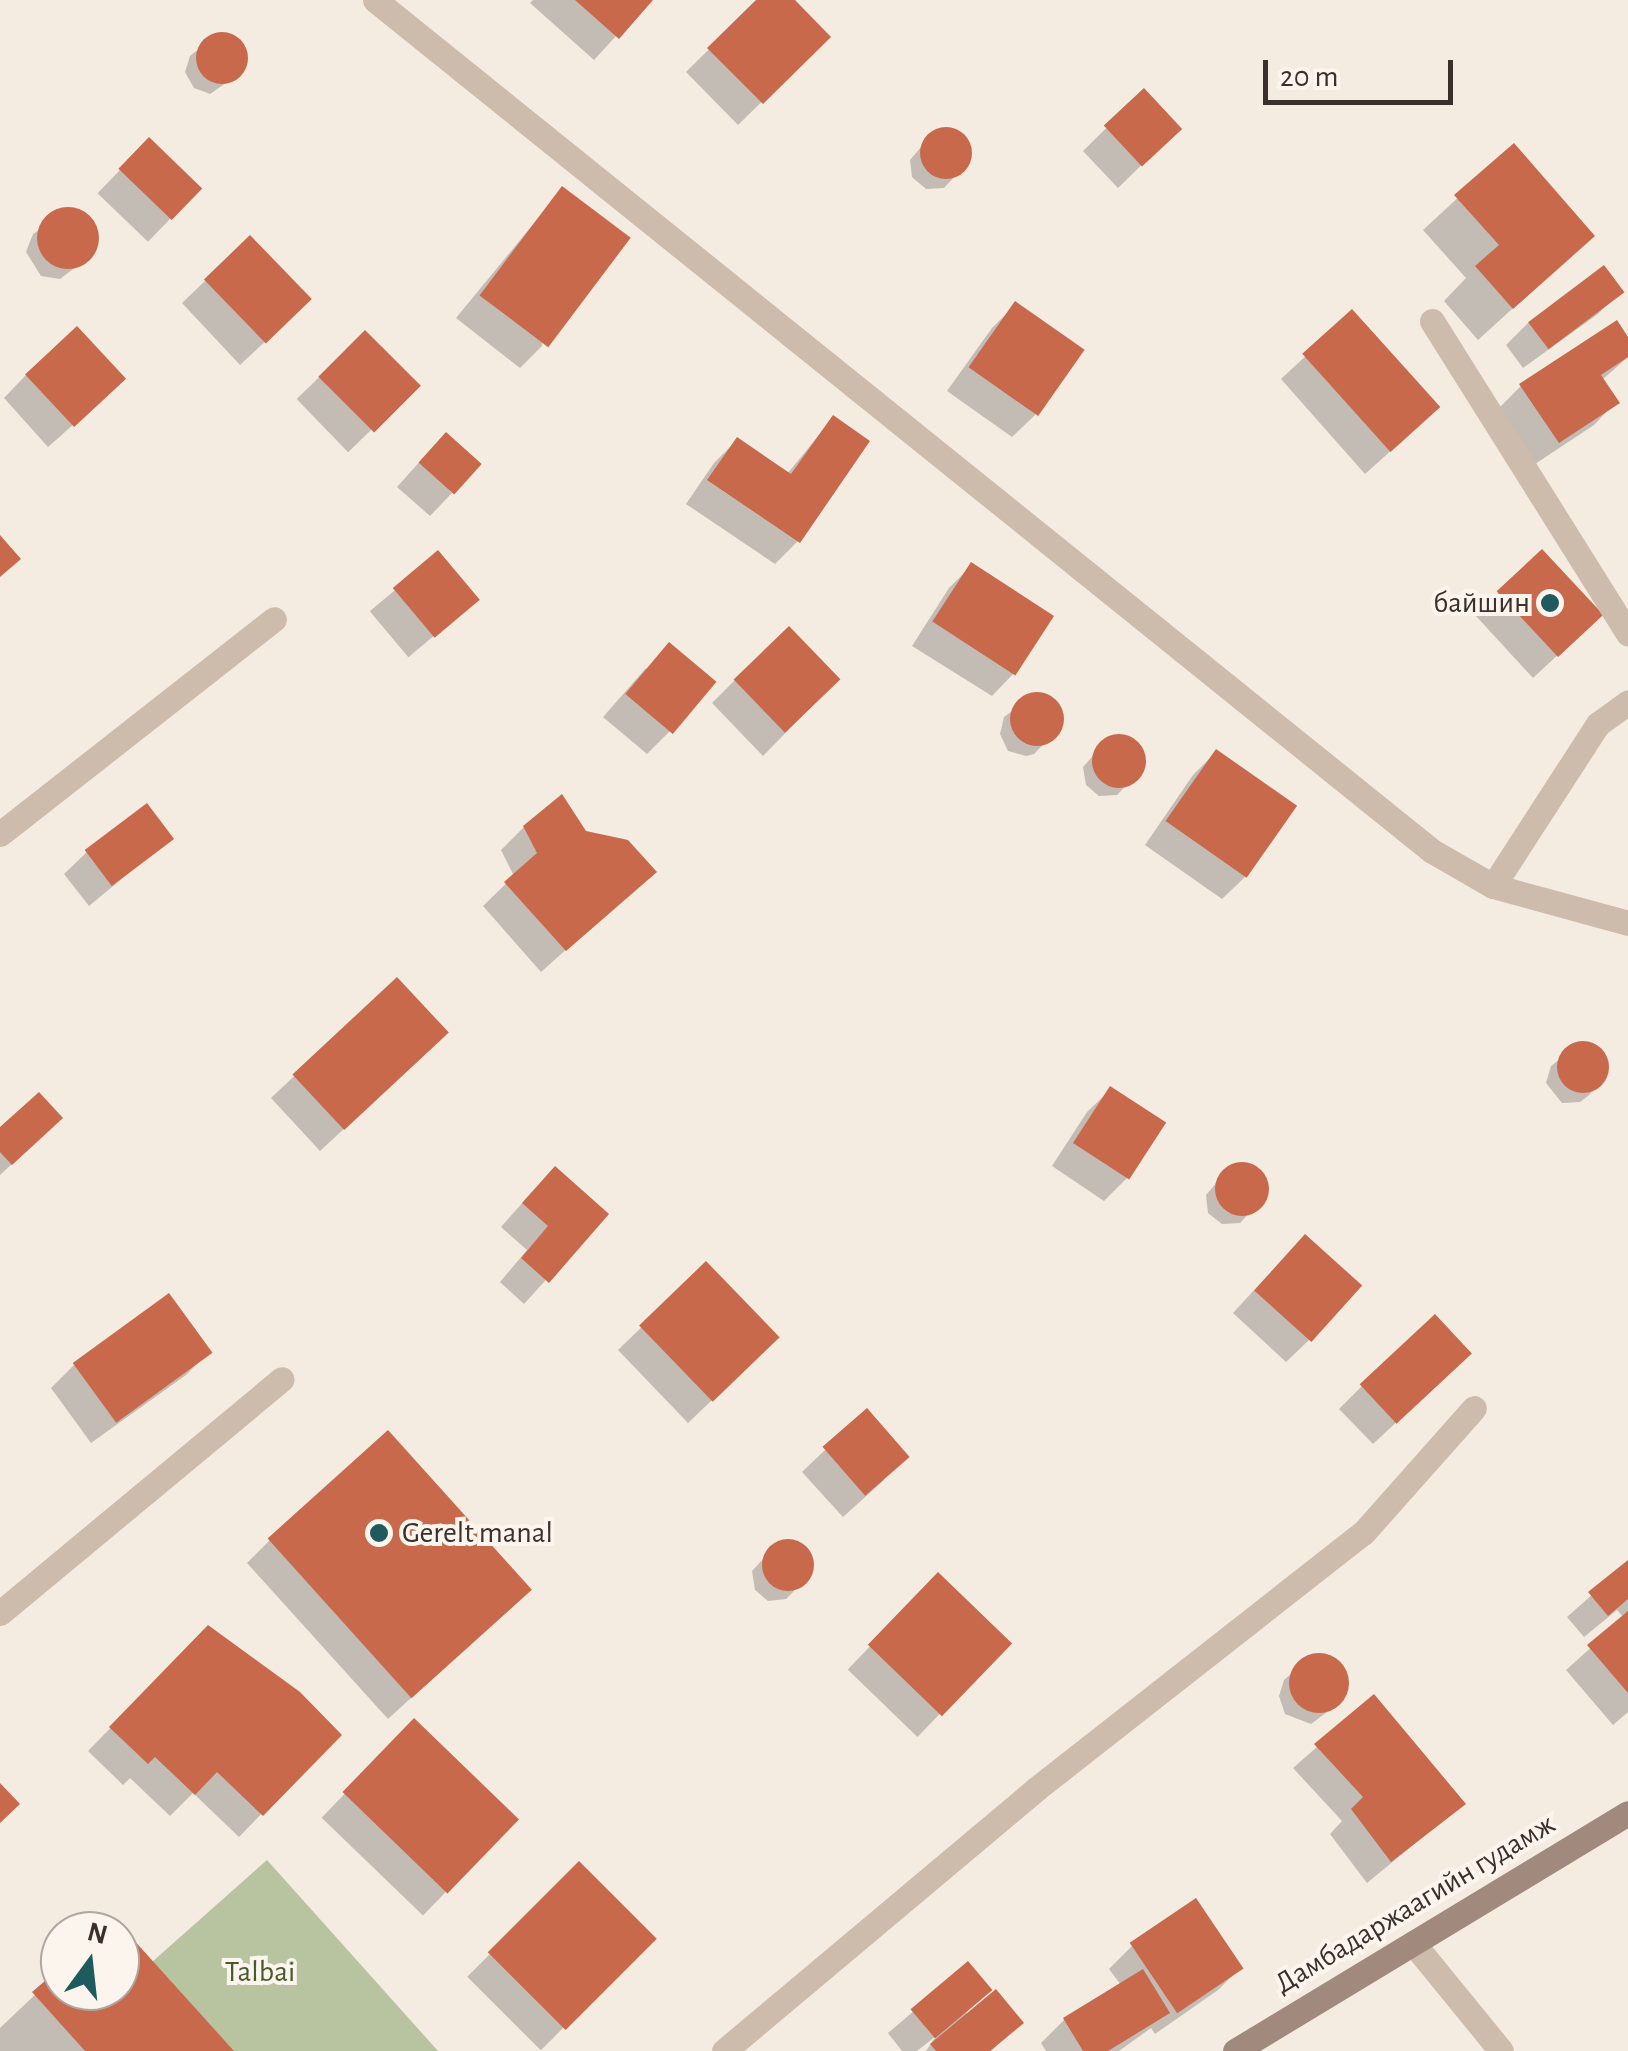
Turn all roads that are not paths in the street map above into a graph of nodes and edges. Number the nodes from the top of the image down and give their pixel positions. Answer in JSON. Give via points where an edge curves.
{"nodes":[{"id":1,"x":375,"y":0,"type":"edge"},
{"id":2,"x":1432,"y":321,"type":"dead end"},
{"id":3,"x":274,"y":618,"type":"dead end"},
{"id":4,"x":1628,"y":634,"type":"edge"},
{"id":5,"x":1628,"y":702,"type":"edge"},
{"id":6,"x":0,"y":834,"type":"edge"},
{"id":7,"x":1493,"y":886,"type":"junction"},
{"id":8,"x":1628,"y":923,"type":"edge"},
{"id":9,"x":282,"y":1379,"type":"dead end"},
{"id":10,"x":1474,"y":1408,"type":"dead end"},
{"id":11,"x":0,"y":1613,"type":"edge"},
{"id":12,"x":1628,"y":1813,"type":"edge"},
{"id":13,"x":1413,"y":1943,"type":"junction"},
{"id":14,"x":724,"y":2051,"type":"edge"},
{"id":15,"x":1235,"y":2051,"type":"edge"},
{"id":16,"x":1500,"y":2051,"type":"edge"}],
"edges":[{"from":1,"to":7,"type":"street","via":[[1432,851]]},
{"from":2,"to":4,"type":"street"},
{"from":3,"to":6,"type":"street"},
{"from":5,"to":7,"type":"street","via":[[1598,724]]},
{"from":7,"to":8,"type":"street"},
{"from":9,"to":11,"type":"street"},
{"from":10,"to":14,"type":"street","via":[[1363,1533],[1036,1789]]},
{"from":12,"to":13,"type":"main road","name":"Дамбадаржаагийн гудамж"},
{"from":13,"to":15,"type":"main road","name":"Дамбадаржаагийн гудамж"},
{"from":13,"to":16,"type":"street"}]}
